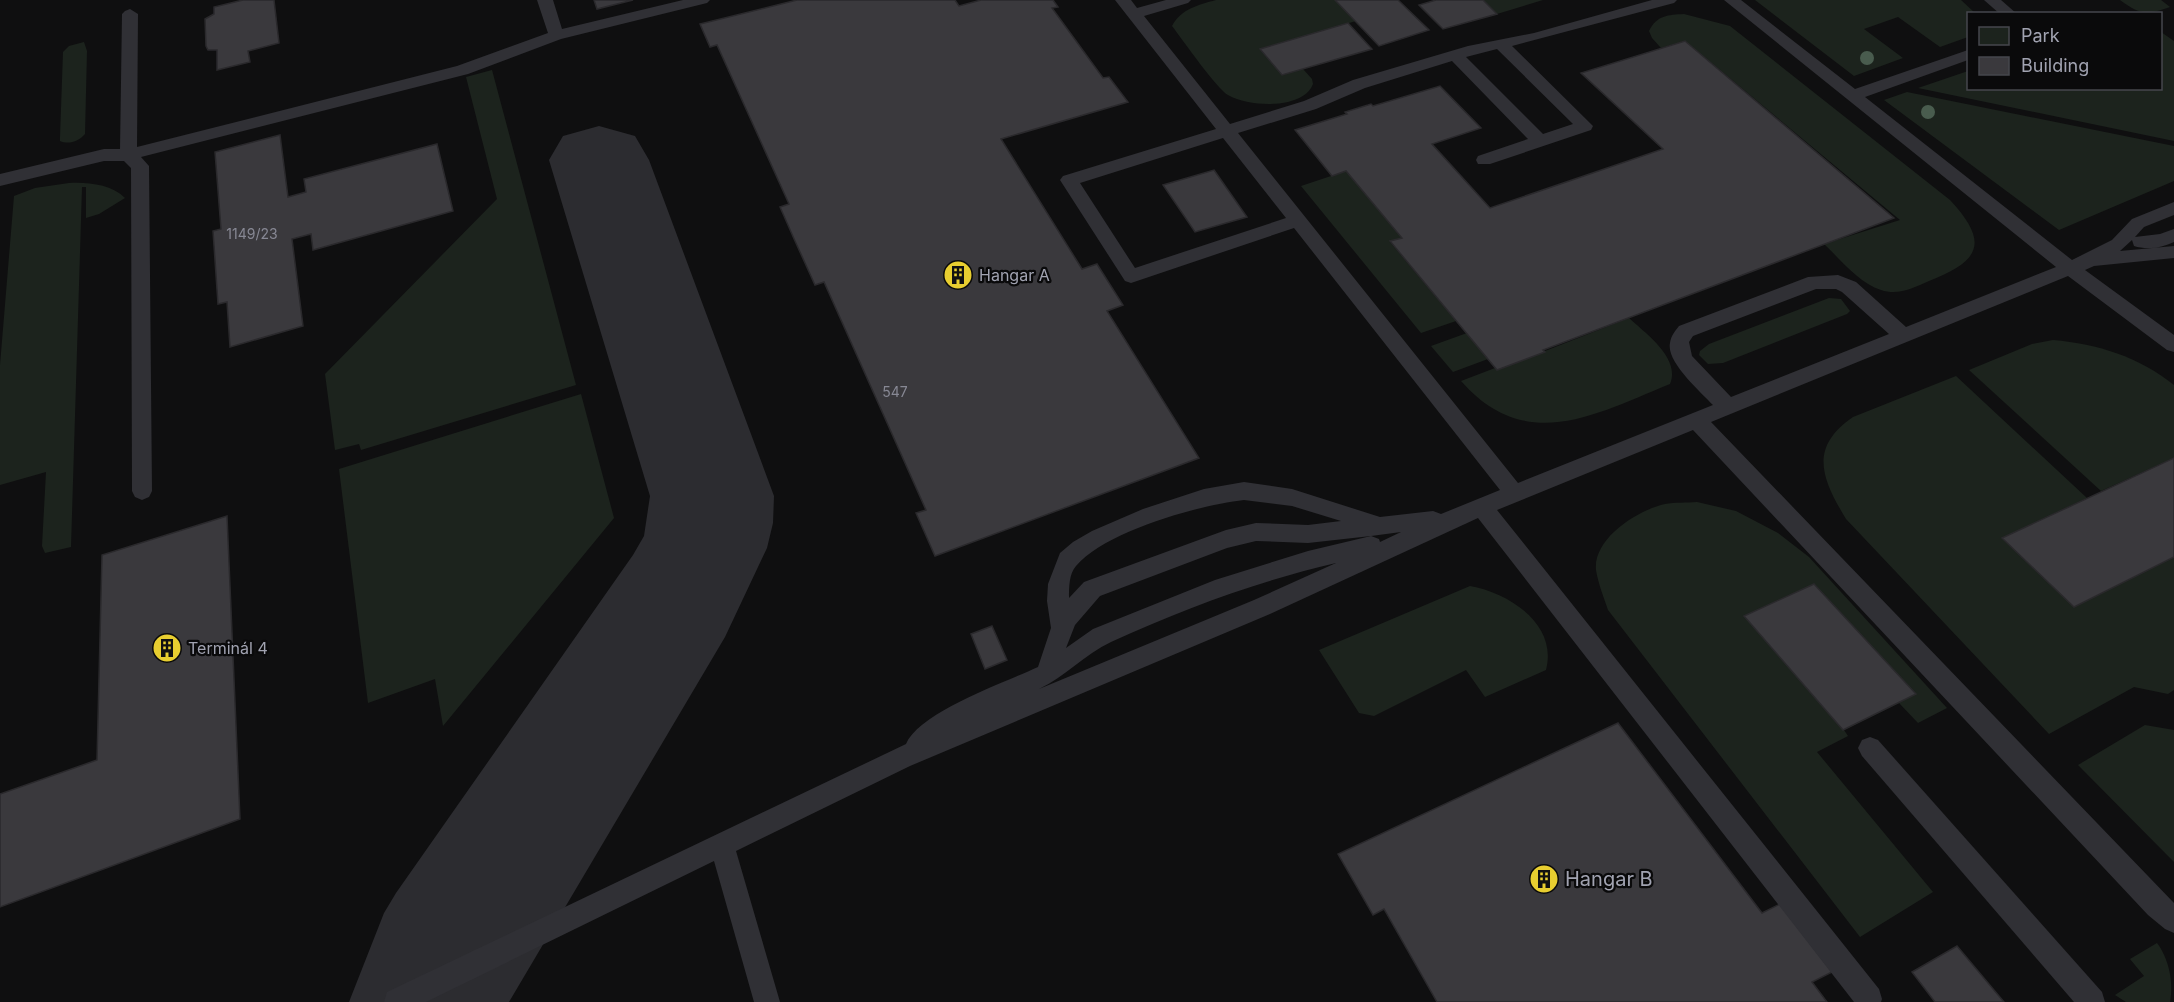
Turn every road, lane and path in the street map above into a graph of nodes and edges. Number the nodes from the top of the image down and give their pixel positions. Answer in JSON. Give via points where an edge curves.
{"nodes":[{"id":1,"x":545,"y":0,"type":"edge"},
{"id":2,"x":702,"y":0,"type":"edge"},
{"id":3,"x":1183,"y":0,"type":"edge"},
{"id":4,"x":1669,"y":0,"type":"edge"},
{"id":5,"x":1732,"y":0,"type":"edge"},
{"id":6,"x":1992,"y":0,"type":"edge"},
{"id":7,"x":1129,"y":7,"type":"edge"},
{"id":8,"x":2007,"y":12,"type":"edge"},
{"id":9,"x":130,"y":14,"type":"dead end"},
{"id":10,"x":556,"y":35,"type":"junction"},
{"id":11,"x":1500,"y":44,"type":"junction"},
{"id":12,"x":1455,"y":55,"type":"junction"},
{"id":13,"x":1967,"y":55,"type":"edge"},
{"id":14,"x":1852,"y":96,"type":"junction"},
{"id":15,"x":1227,"y":131,"type":"junction"},
{"id":16,"x":1540,"y":141,"type":"junction"},
{"id":17,"x":128,"y":155,"type":"junction"},
{"id":18,"x":1484,"y":160,"type":"dead end"},
{"id":19,"x":0,"y":180,"type":"edge"},
{"id":20,"x":2174,"y":208,"type":"edge"},
{"id":21,"x":1298,"y":220,"type":"junction"},
{"id":22,"x":2174,"y":235,"type":"edge"},
{"id":23,"x":2118,"y":244,"type":"junction"},
{"id":24,"x":2174,"y":252,"type":"edge"},
{"id":25,"x":2079,"y":264,"type":"junction"},
{"id":26,"x":1903,"y":336,"type":"junction"},
{"id":27,"x":2174,"y":345,"type":"edge"},
{"id":28,"x":1728,"y":406,"type":"junction"},
{"id":29,"x":1696,"y":420,"type":"junction"},
{"id":30,"x":142,"y":491,"type":"dead end"},
{"id":31,"x":1514,"y":493,"type":"junction"},
{"id":32,"x":1482,"y":507,"type":"junction"},
{"id":33,"x":1452,"y":519,"type":"junction"},
{"id":34,"x":1378,"y":524,"type":"junction"},
{"id":35,"x":1412,"y":536,"type":"junction"},
{"id":36,"x":1061,"y":627,"type":"junction"},
{"id":37,"x":1048,"y":674,"type":"junction"},
{"id":38,"x":1870,"y":748,"type":"dead end"},
{"id":39,"x":901,"y":758,"type":"junction"},
{"id":40,"x":722,"y":844,"type":"junction"},
{"id":41,"x":2174,"y":920,"type":"edge"},
{"id":42,"x":1869,"y":999,"type":"dead end"},
{"id":43,"x":397,"y":1002,"type":"edge"},
{"id":44,"x":767,"y":1002,"type":"edge"},
{"id":45,"x":2092,"y":1002,"type":"edge"}],
"edges":[{"from":1,"to":10,"type":"lane"},
{"from":2,"to":10,"type":"lane"},
{"from":3,"to":7,"type":"lane"},
{"from":4,"to":11,"type":"lane","via":[[1535,38]]},
{"from":5,"to":14,"type":"lane"},
{"from":6,"to":8,"type":"lane"},
{"from":7,"to":15,"type":"lane"},
{"from":9,"to":17,"type":"lane"},
{"from":10,"to":17,"type":"lane","via":[[462,70]]},
{"from":11,"to":12,"type":"lane"},
{"from":11,"to":16,"type":"lane","via":[[1585,126]]},
{"from":12,"to":15,"type":"lane"},
{"from":12,"to":16,"type":"lane"},
{"from":13,"to":14,"type":"lane"},
{"from":14,"to":25,"type":"lane"},
{"from":15,"to":21,"type":"lane"},
{"from":15,"to":21,"type":"lane","via":[[1069,180],[1131,276]]},
{"from":16,"to":18,"type":"lane"},
{"from":17,"to":19,"type":"lane","via":[[104,155]]},
{"from":17,"to":30,"type":"lane","via":[[140,166]]},
{"from":20,"to":23,"type":"lane","via":[[2138,223]]},
{"from":21,"to":31,"type":"lane"},
{"from":22,"to":23,"type":"lane","via":[[2163,240]]},
{"from":23,"to":25,"type":"lane"},
{"from":24,"to":25,"type":"lane"},
{"from":25,"to":26,"type":"lane"},
{"from":25,"to":27,"type":"lane"},
{"from":26,"to":28,"type":"lane"},
{"from":26,"to":28,"type":"lane","via":[[1849,287],[1827,280],[1686,331],[1679,339],[1678,350]]},
{"from":28,"to":29,"type":"lane"},
{"from":29,"to":31,"type":"lane"},
{"from":29,"to":41,"type":"lane"},
{"from":31,"to":32,"type":"lane"},
{"from":32,"to":33,"type":"lane"},
{"from":32,"to":42,"type":"lane"},
{"from":33,"to":34,"type":"lane"},
{"from":33,"to":35,"type":"lane"},
{"from":34,"to":36,"type":"lane","via":[[1308,534],[1256,532],[1226,539],[1092,590],[1075,604]]},
{"from":34,"to":36,"type":"lane","via":[[1305,501],[1244,491],[1176,506],[1089,541],[1068,561],[1056,597]]},
{"from":35,"to":37,"type":"lane","via":[[1308,560],[1176,604],[1101,636]]},
{"from":35,"to":39,"type":"lane","via":[[1262,607]]},
{"from":36,"to":37,"type":"lane"},
{"from":37,"to":39,"type":"lane","via":[[948,719]]},
{"from":38,"to":45,"type":"lane"},
{"from":39,"to":40,"type":"lane"},
{"from":40,"to":43,"type":"lane"},
{"from":40,"to":44,"type":"lane"}]}
